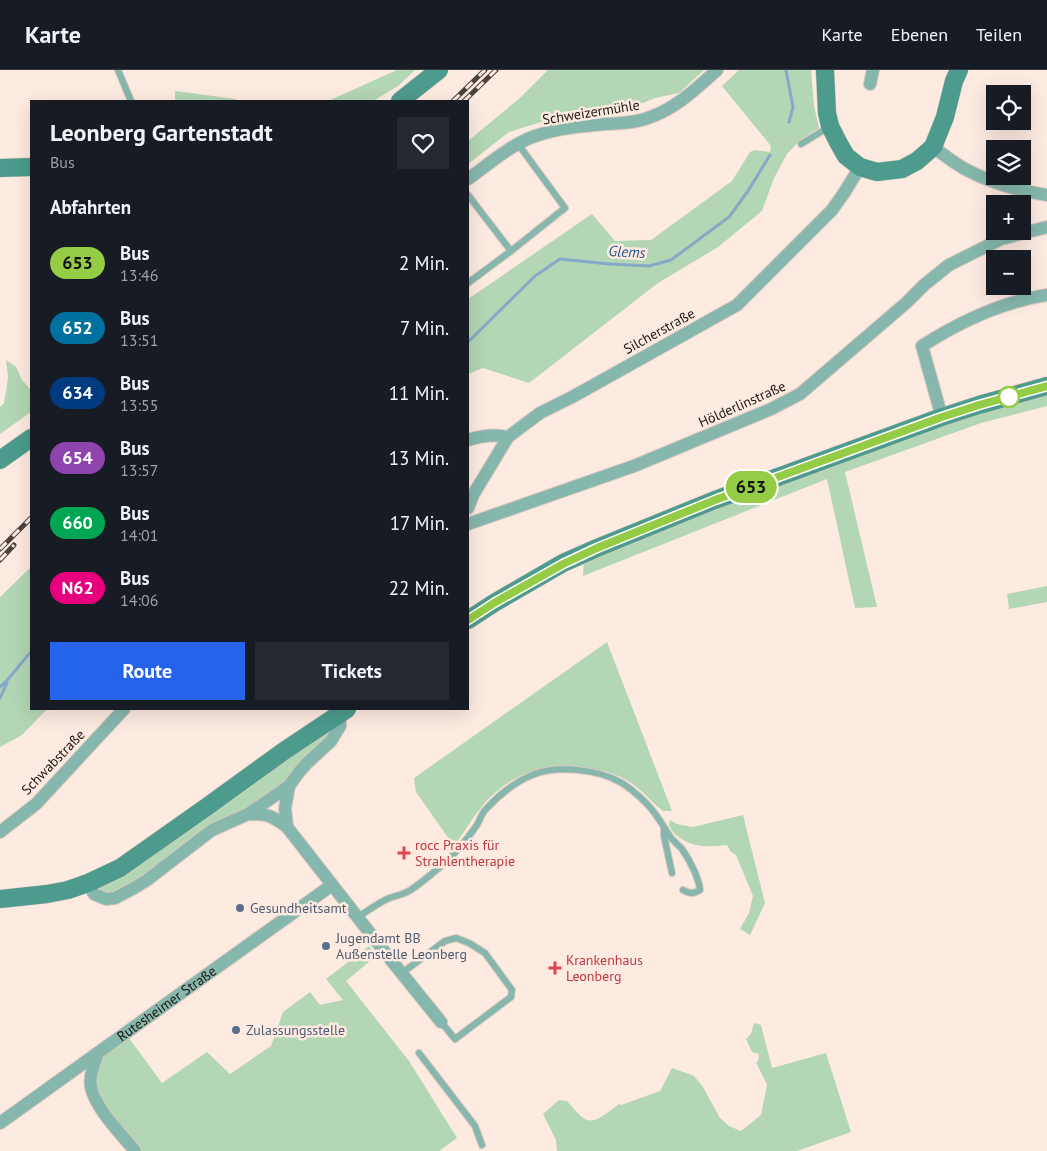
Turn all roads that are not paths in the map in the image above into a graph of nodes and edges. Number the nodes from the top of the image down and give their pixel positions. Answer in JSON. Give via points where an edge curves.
{"nodes":[{"id":1,"x":118,"y":70,"type":"edge"},
{"id":2,"x":439,"y":70,"type":"edge"},
{"id":3,"x":717,"y":70,"type":"edge"},
{"id":4,"x":825,"y":70,"type":"edge"},
{"id":5,"x":873,"y":70,"type":"edge"},
{"id":6,"x":959,"y":70,"type":"edge"},
{"id":7,"x":870,"y":84,"type":"dead end"},
{"id":8,"x":130,"y":100,"type":"edge"},
{"id":9,"x":401,"y":100,"type":"edge"},
{"id":10,"x":830,"y":126,"type":"junction"},
{"id":11,"x":518,"y":144,"type":"junction"},
{"id":12,"x":801,"y":144,"type":"dead end"},
{"id":13,"x":933,"y":147,"type":"junction"},
{"id":14,"x":30,"y":167,"type":"edge"},
{"id":15,"x":860,"y":167,"type":"junction"},
{"id":16,"x":0,"y":168,"type":"edge"},
{"id":17,"x":469,"y":178,"type":"edge"},
{"id":18,"x":1047,"y":195,"type":"edge"},
{"id":19,"x":469,"y":196,"type":"edge"},
{"id":20,"x":1047,"y":226,"type":"edge"},
{"id":21,"x":511,"y":250,"type":"junction"},
{"id":22,"x":469,"y":282,"type":"edge"},
{"id":23,"x":1047,"y":295,"type":"edge"},
{"id":24,"x":1047,"y":386,"type":"edge"},
{"id":25,"x":939,"y":407,"type":"dead end"},
{"id":26,"x":508,"y":437,"type":"junction"},
{"id":27,"x":30,"y":439,"type":"edge"},
{"id":28,"x":469,"y":440,"type":"edge"},
{"id":29,"x":0,"y":460,"type":"edge"},
{"id":30,"x":469,"y":505,"type":"edge"},
{"id":31,"x":469,"y":524,"type":"edge"},
{"id":32,"x":469,"y":619,"type":"edge"},
{"id":33,"x":123,"y":710,"type":"edge"},
{"id":34,"x":344,"y":711,"type":"edge"},
{"id":35,"x":289,"y":786,"type":"junction"},
{"id":36,"x":248,"y":814,"type":"junction"},
{"id":37,"x":287,"y":827,"type":"junction"},
{"id":38,"x":664,"y":827,"type":"junction"},
{"id":39,"x":0,"y":832,"type":"edge"},
{"id":40,"x":672,"y":873,"type":"dead end"},
{"id":41,"x":88,"y":883,"type":"junction"},
{"id":42,"x":332,"y":885,"type":"junction"},
{"id":43,"x":683,"y":890,"type":"dead end"},
{"id":44,"x":0,"y":899,"type":"edge"},
{"id":45,"x":358,"y":917,"type":"junction"},
{"id":46,"x":402,"y":973,"type":"junction"},
{"id":47,"x":442,"y":1022,"type":"joint"},
{"id":48,"x":98,"y":1053,"type":"junction"},
{"id":49,"x":419,"y":1053,"type":"dead end"},
{"id":50,"x":0,"y":1123,"type":"edge"},
{"id":51,"x":482,"y":1145,"type":"dead end"},
{"id":52,"x":135,"y":1151,"type":"edge"}],
"edges":[{"from":1,"to":8,"type":"lane"},
{"from":2,"to":9,"type":"street"},
{"from":3,"to":11,"type":"street","name":"Schweizermühle","via":[[678,104],[660,114],[643,120],[552,131]]},
{"from":4,"to":10,"type":"street"},
{"from":5,"to":7,"type":"street"},
{"from":6,"to":13,"type":"street"},
{"from":10,"to":12,"type":"lane"},
{"from":10,"to":15,"type":"street","via":[[846,156]]},
{"from":11,"to":17,"type":"street","name":"Schweizermühle"},
{"from":11,"to":21,"type":"lane","via":[[565,208]]},
{"from":13,"to":15,"type":"street","via":[[902,169],[877,172]]},
{"from":13,"to":18,"type":"street","via":[[965,169],[1000,184]]},
{"from":14,"to":16,"type":"street"},
{"from":15,"to":26,"type":"street","name":"Silcherstraße","via":[[832,210],[737,305],[540,413]]},
{"from":19,"to":21,"type":"lane"},
{"from":20,"to":31,"type":"street","name":"Hölderlinstraße","via":[[1001,239],[950,265],[800,394],[771,409],[634,466]]},
{"from":21,"to":22,"type":"lane"},
{"from":23,"to":25,"type":"street","via":[[999,307],[942,333],[922,346]]},
{"from":24,"to":32,"type":"street","via":[[934,420],[715,500],[555,568]]},
{"from":26,"to":28,"type":"street","via":[[498,434]]},
{"from":26,"to":30,"type":"street","name":"Silcherstraße"},
{"from":27,"to":29,"type":"street"},
{"from":33,"to":39,"type":"street","name":"Schwabstraße","via":[[36,804]]},
{"from":34,"to":35,"type":"street","via":[[332,740]]},
{"from":34,"to":41,"type":"street","via":[[140,855]]},
{"from":35,"to":36,"type":"street"},
{"from":35,"to":37,"type":"street","via":[[285,808]]},
{"from":36,"to":37,"type":"street","via":[[274,817]]},
{"from":36,"to":41,"type":"street","via":[[212,830],[147,880],[115,898],[106,899],[94,894]]},
{"from":37,"to":42,"type":"street"},
{"from":38,"to":40,"type":"lane"},
{"from":38,"to":43,"type":"lane","via":[[682,850],[700,883],[700,890],[694,894]]},
{"from":38,"to":45,"type":"lane","via":[[655,812],[636,793],[608,776],[564,770],[531,775],[495,800],[458,848],[428,877],[409,891]]},
{"from":41,"to":44,"type":"street","via":[[47,894]]},
{"from":42,"to":45,"type":"street"},
{"from":42,"to":48,"type":"street","name":"Rutesheimer Straße"},
{"from":45,"to":46,"type":"street"},
{"from":46,"to":47,"type":"street"},
{"from":46,"to":47,"type":"lane","via":[[445,941],[456,938],[485,954],[512,990],[511,997],[455,1039]]},
{"from":48,"to":50,"type":"street","name":"Rutesheimer Straße"},
{"from":48,"to":52,"type":"street","via":[[91,1086],[96,1102]]},
{"from":49,"to":51,"type":"lane","via":[[474,1126]]}]}
